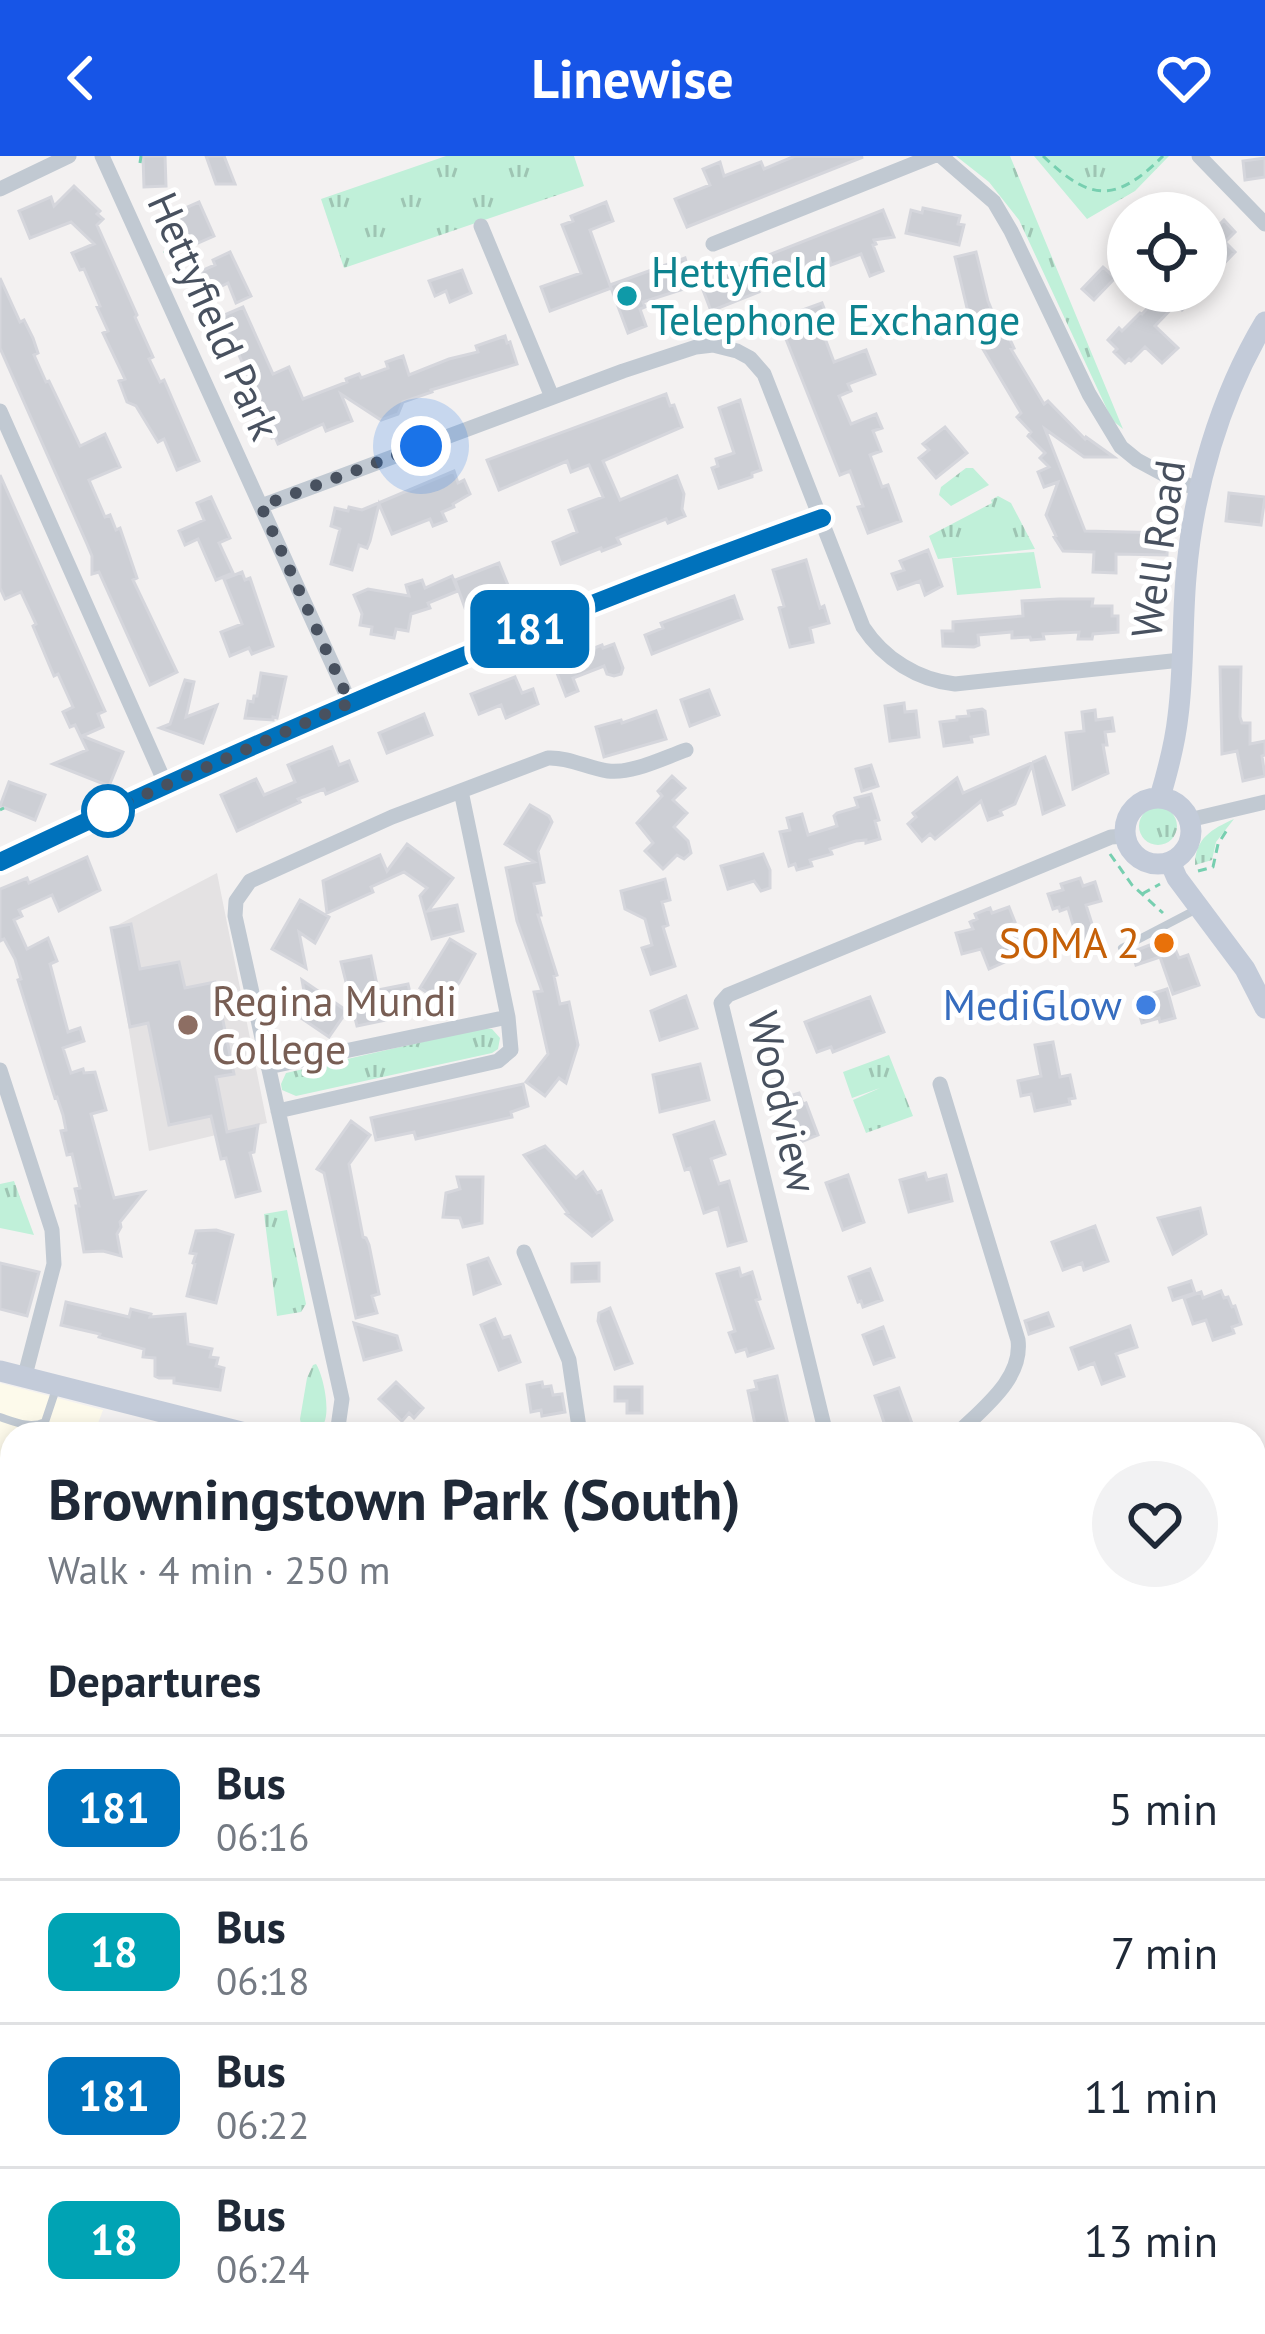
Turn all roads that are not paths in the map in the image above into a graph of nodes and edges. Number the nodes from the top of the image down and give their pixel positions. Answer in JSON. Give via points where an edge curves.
{"nodes":[{"id":1,"x":69,"y":156,"type":"edge"},
{"id":2,"x":102,"y":156,"type":"edge"},
{"id":3,"x":937,"y":156,"type":"edge"},
{"id":4,"x":1199,"y":156,"type":"edge"},
{"id":5,"x":0,"y":189,"type":"edge"},
{"id":6,"x":1265,"y":224,"type":"edge"},
{"id":7,"x":481,"y":226,"type":"dead end"},
{"id":8,"x":713,"y":244,"type":"dead end"},
{"id":9,"x":1265,"y":322,"type":"edge"},
{"id":10,"x":552,"y":397,"type":"junction"},
{"id":11,"x":0,"y":411,"type":"edge"},
{"id":12,"x":1199,"y":490,"type":"junction"},
{"id":13,"x":261,"y":506,"type":"junction"},
{"id":14,"x":822,"y":518,"type":"junction"},
{"id":15,"x":1181,"y":660,"type":"junction"},
{"id":16,"x":350,"y":703,"type":"junction"},
{"id":17,"x":686,"y":750,"type":"dead end"},
{"id":18,"x":166,"y":785,"type":"junction"},
{"id":19,"x":461,"y":790,"type":"junction"},
{"id":20,"x":1160,"y":797,"type":"junction"},
{"id":21,"x":1265,"y":802,"type":"edge"},
{"id":22,"x":1189,"y":820,"type":"junction"},
{"id":23,"x":1124,"y":836,"type":"junction"},
{"id":24,"x":0,"y":862,"type":"edge"},
{"id":25,"x":1173,"y":870,"type":"junction"},
{"id":26,"x":1199,"y":907,"type":"junction"},
{"id":27,"x":1122,"y":948,"type":"dead end"},
{"id":28,"x":1265,"y":1008,"type":"edge"},
{"id":29,"x":508,"y":1017,"type":"junction"},
{"id":30,"x":268,"y":1067,"type":"junction"},
{"id":31,"x":0,"y":1070,"type":"edge"},
{"id":32,"x":940,"y":1084,"type":"dead end"},
{"id":33,"x":278,"y":1112,"type":"junction"},
{"id":34,"x":524,"y":1252,"type":"dead end"},
{"id":35,"x":0,"y":1371,"type":"edge"},
{"id":36,"x":24,"y":1379,"type":"junction"},
{"id":37,"x":56,"y":1387,"type":"junction"},
{"id":38,"x":45,"y":1422,"type":"edge"},
{"id":39,"x":185,"y":1422,"type":"edge"},
{"id":40,"x":339,"y":1422,"type":"edge"},
{"id":41,"x":578,"y":1422,"type":"edge"},
{"id":42,"x":823,"y":1422,"type":"edge"},
{"id":43,"x":968,"y":1422,"type":"edge"}],
"edges":[{"from":1,"to":5,"type":"street"},
{"from":2,"to":13,"type":"street","name":"Hettyfield Park"},
{"from":3,"to":8,"type":"street"},
{"from":3,"to":12,"type":"street","via":[[994,202],[1121,447]]},
{"from":4,"to":6,"type":"street"},
{"from":7,"to":10,"type":"street"},
{"from":9,"to":12,"type":"main road","name":"Well Road","via":[[1229,395]]},
{"from":10,"to":13,"type":"street"},
{"from":10,"to":14,"type":"street","via":[[696,347],[737,351],[764,374]]},
{"from":11,"to":18,"type":"street"},
{"from":12,"to":15,"type":"main road","name":"Well Road"},
{"from":13,"to":16,"type":"street","name":"Hettyfield Park"},
{"from":14,"to":15,"type":"street","via":[[869,636],[926,678],[956,684]]},
{"from":14,"to":16,"type":"street"},
{"from":15,"to":20,"type":"main road","name":"Well Road"},
{"from":16,"to":18,"type":"street"},
{"from":17,"to":19,"type":"street","via":[[622,771],[548,758]]},
{"from":18,"to":24,"type":"street"},
{"from":19,"to":29,"type":"street"},
{"from":19,"to":30,"type":"street","via":[[243,889],[235,916]]},
{"from":20,"to":22,"type":"main road"},
{"from":20,"to":23,"type":"main road","name":"Well Road","via":[[1133,808]]},
{"from":21,"to":22,"type":"street"},
{"from":22,"to":25,"type":"main road","via":[[1190,840]]},
{"from":23,"to":25,"type":"main road","via":[[1141,860]]},
{"from":23,"to":42,"type":"street","name":"Woodview","via":[[721,1003]]},
{"from":25,"to":26,"type":"main road"},
{"from":26,"to":27,"type":"lane"},
{"from":26,"to":28,"type":"main road"},
{"from":29,"to":30,"type":"street"},
{"from":29,"to":33,"type":"street","via":[[512,1050],[498,1061]]},
{"from":30,"to":33,"type":"street"},
{"from":31,"to":36,"type":"street","via":[[55,1250]]},
{"from":32,"to":43,"type":"street","via":[[1020,1355]]},
{"from":33,"to":40,"type":"street","via":[[342,1402]]},
{"from":34,"to":41,"type":"street","via":[[569,1360]]},
{"from":35,"to":36,"type":"main road"},
{"from":36,"to":37,"type":"main road"},
{"from":37,"to":38,"type":"lane"},
{"from":37,"to":39,"type":"main road"}]}
